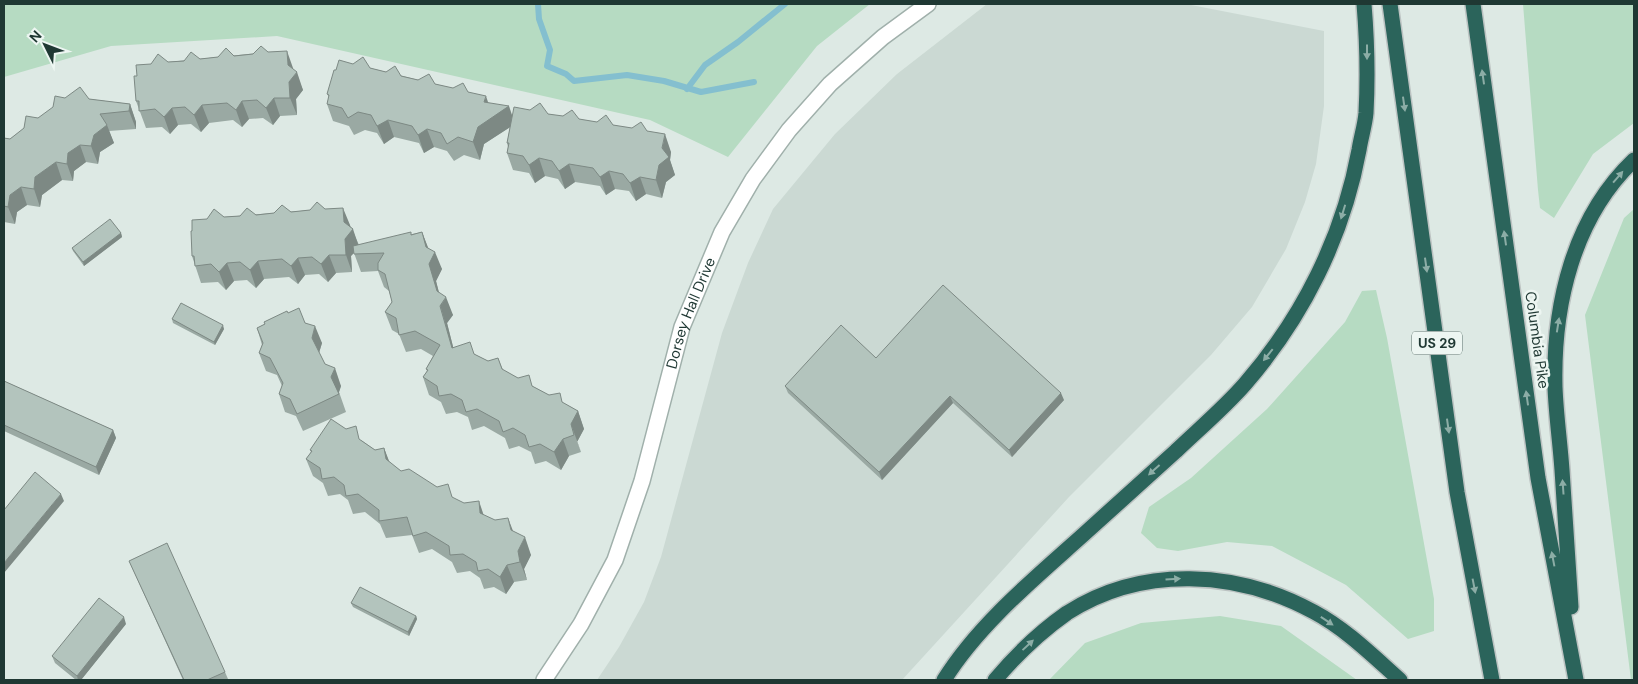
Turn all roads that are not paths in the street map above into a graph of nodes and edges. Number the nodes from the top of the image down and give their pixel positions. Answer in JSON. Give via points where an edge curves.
{"nodes":[{"id":1,"x":928,"y":4,"type":"edge"},
{"id":2,"x":1364,"y":4,"type":"edge"},
{"id":3,"x":1390,"y":4,"type":"edge"},
{"id":4,"x":1473,"y":4,"type":"edge"},
{"id":5,"x":1634,"y":160,"type":"edge"},
{"id":6,"x":1576,"y":678,"type":"edge"},
{"id":7,"x":544,"y":680,"type":"edge"},
{"id":8,"x":944,"y":680,"type":"edge"},
{"id":9,"x":995,"y":680,"type":"edge"},
{"id":10,"x":1400,"y":680,"type":"edge"},
{"id":11,"x":1492,"y":680,"type":"edge"}],
"edges":[{"from":1,"to":7,"type":"street","name":"Dorsey Hall Drive","via":[[883,37],[818,97],[753,179],[722,232],[682,327],[642,481],[615,560],[582,624]]},
{"from":2,"to":8,"type":"highway","one_way":true,"via":[[1366,114],[1356,170],[1325,262],[1299,309],[1244,385],[1027,586],[977,637]]},
{"from":3,"to":11,"type":"highway","number":"US 29","one_way":true,"via":[[1456,492]]},
{"from":6,"to":4,"type":"highway","name":"Columbia Pike","one_way":true,"via":[[1538,478]]},
{"from":6,"to":5,"type":"highway","one_way":true,"via":[[1555,386],[1557,336],[1564,291],[1582,234],[1608,189]]},
{"from":9,"to":10,"type":"highway","one_way":true,"via":[[1039,634],[1096,598],[1129,586],[1191,578],[1253,586],[1315,612]]}]}
